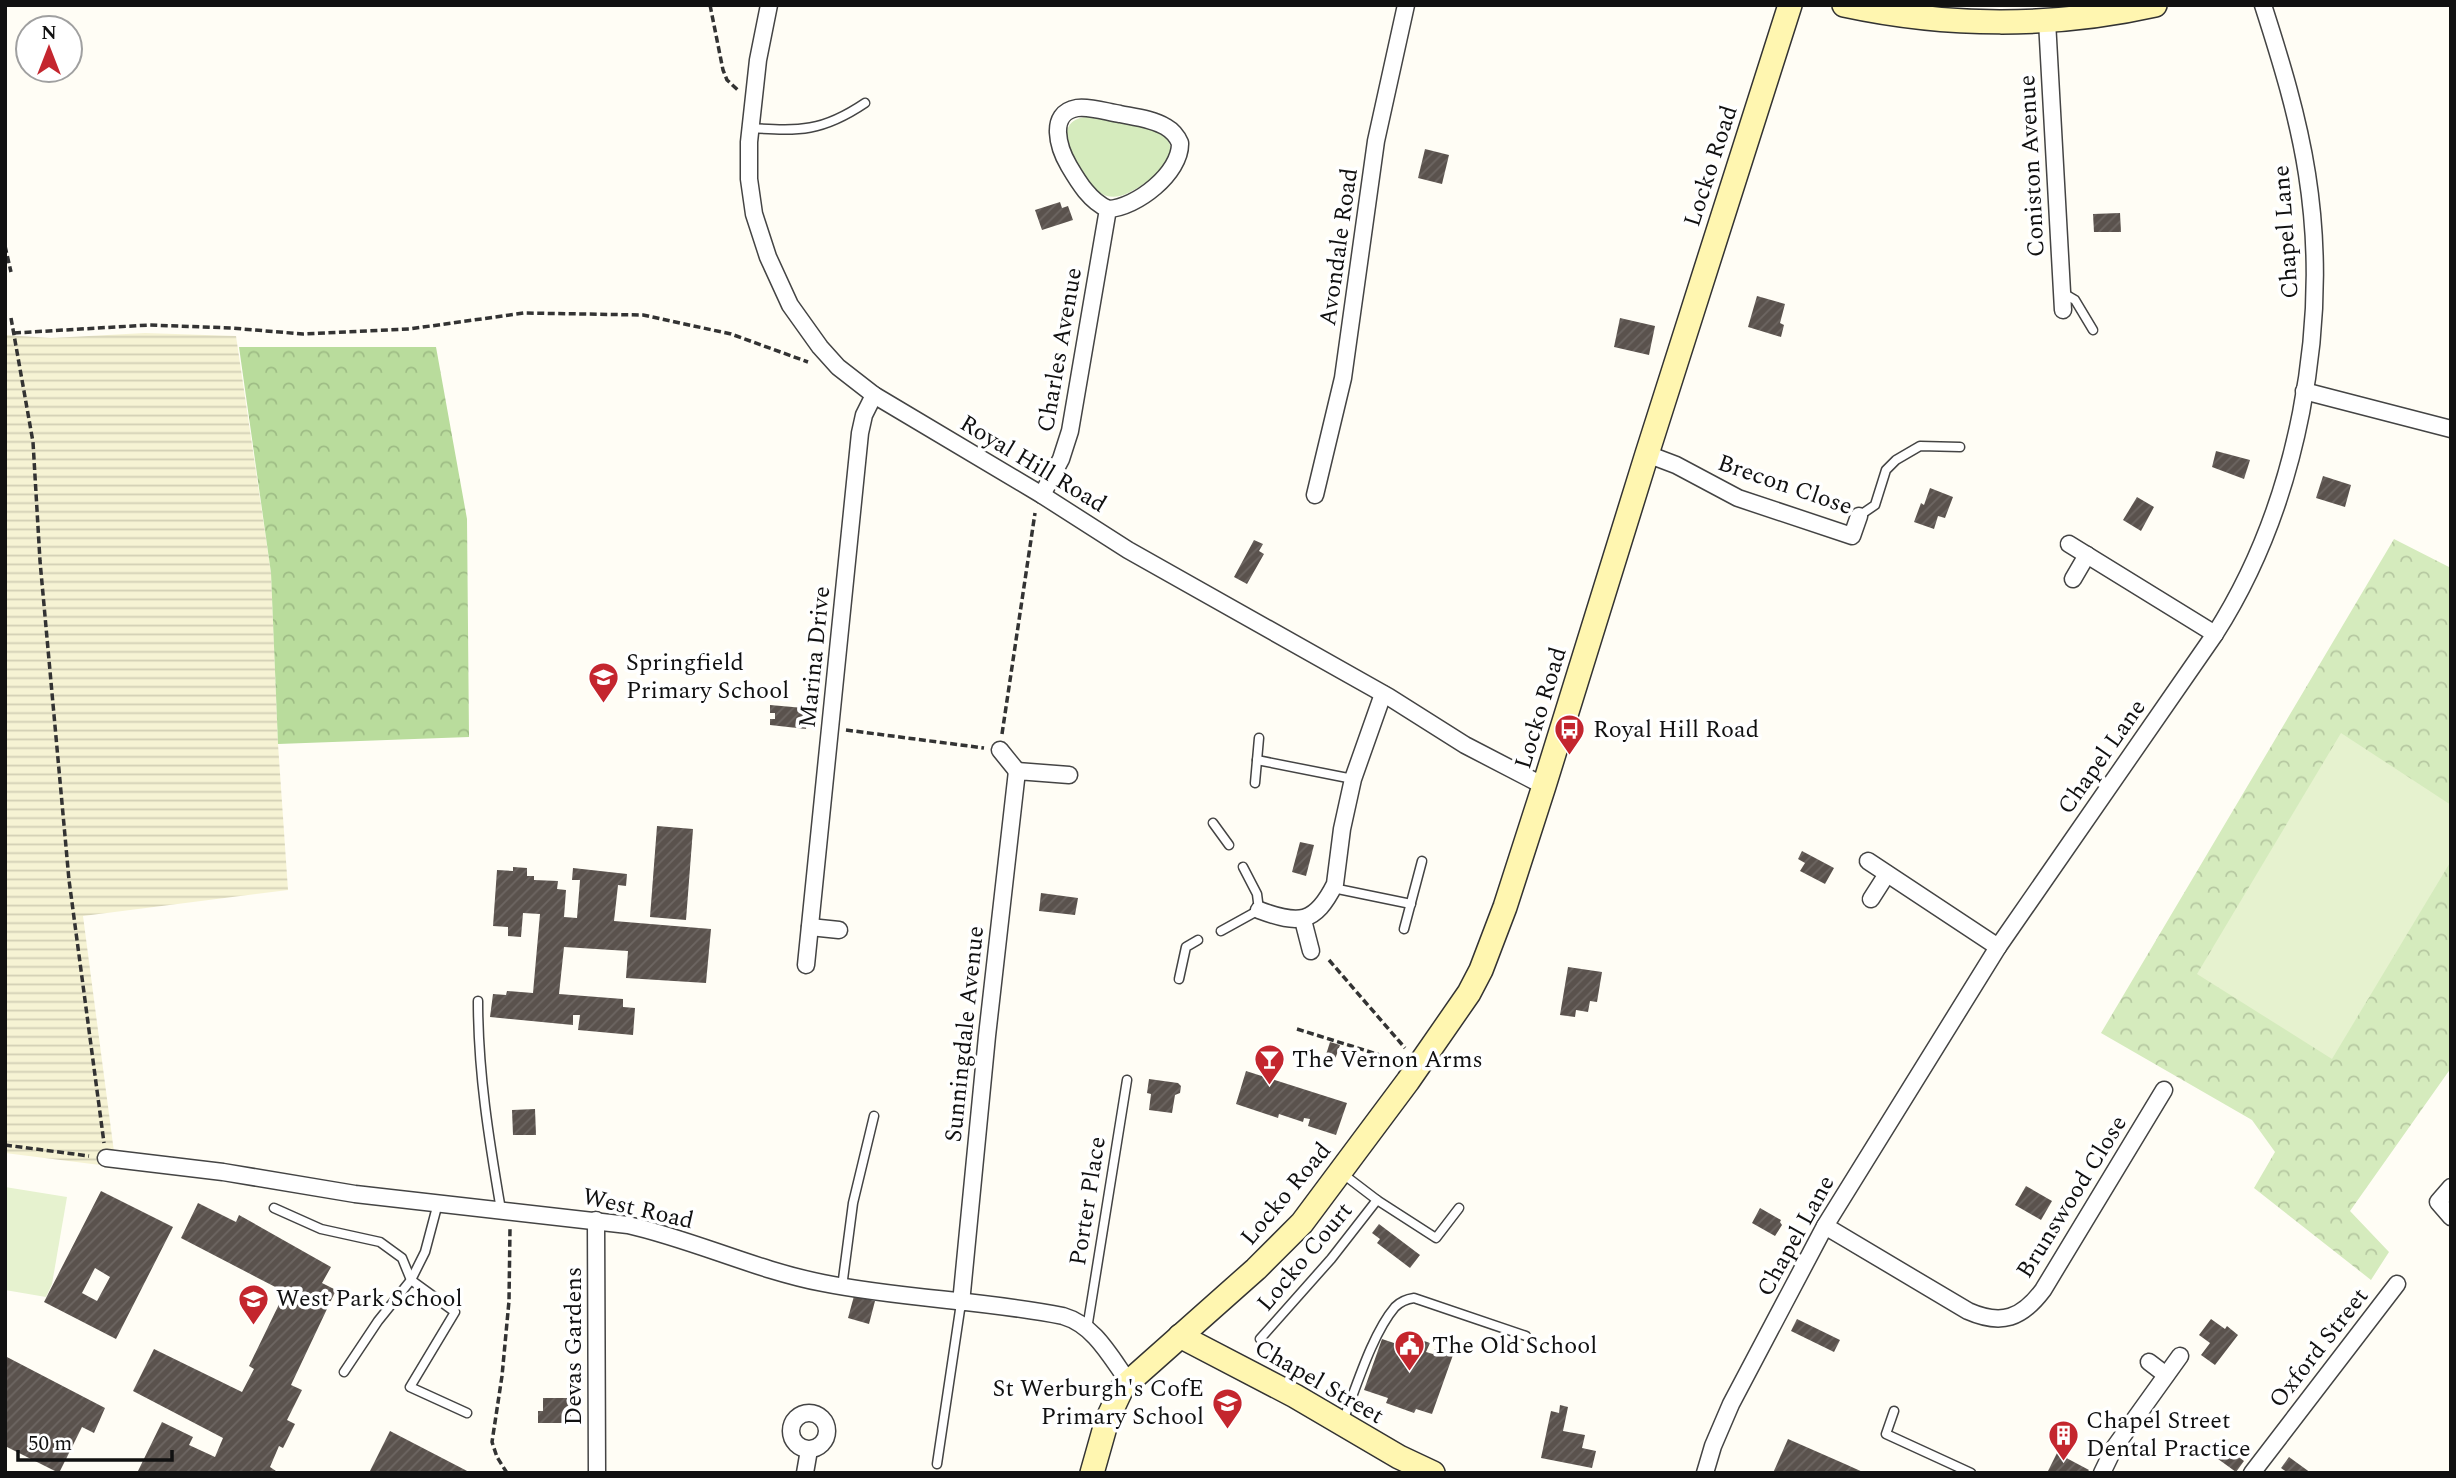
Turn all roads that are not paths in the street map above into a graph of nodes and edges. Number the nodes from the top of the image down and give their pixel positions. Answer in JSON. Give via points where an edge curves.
{"nodes":[{"id":1,"x":769,"y":5,"type":"edge"},
{"id":2,"x":1406,"y":5,"type":"edge"},
{"id":3,"x":1790,"y":5,"type":"edge"},
{"id":4,"x":1844,"y":5,"type":"edge"},
{"id":5,"x":2155,"y":5,"type":"edge"},
{"id":6,"x":2263,"y":5,"type":"edge"},
{"id":7,"x":2047,"y":21,"type":"junction"},
{"id":8,"x":865,"y":103,"type":"dead end"},
{"id":9,"x":751,"y":128,"type":"junction"},
{"id":10,"x":1108,"y":209,"type":"junction"},
{"id":11,"x":2062,"y":292,"type":"junction"},
{"id":12,"x":2063,"y":310,"type":"dead end"},
{"id":13,"x":2093,"y":330,"type":"dead end"},
{"id":14,"x":2304,"y":391,"type":"junction"},
{"id":15,"x":874,"y":395,"type":"junction"},
{"id":16,"x":2451,"y":429,"type":"edge"},
{"id":17,"x":1960,"y":447,"type":"dead end"},
{"id":18,"x":1647,"y":454,"type":"junction"},
{"id":19,"x":1042,"y":495,"type":"junction"},
{"id":20,"x":1315,"y":495,"type":"dead end"},
{"id":21,"x":1859,"y":516,"type":"joint"},
{"id":22,"x":2069,"y":544,"type":"dead end"},
{"id":23,"x":2087,"y":555,"type":"junction"},
{"id":24,"x":2073,"y":579,"type":"dead end"},
{"id":25,"x":2215,"y":634,"type":"junction"},
{"id":26,"x":1383,"y":694,"type":"junction"},
{"id":27,"x":1259,"y":738,"type":"dead end"},
{"id":28,"x":1000,"y":750,"type":"road end"},
{"id":29,"x":1257,"y":760,"type":"junction"},
{"id":30,"x":1017,"y":771,"type":"junction"},
{"id":31,"x":1069,"y":775,"type":"dead end"},
{"id":32,"x":1353,"y":779,"type":"junction"},
{"id":33,"x":1255,"y":783,"type":"dead end"},
{"id":34,"x":1545,"y":786,"type":"junction"},
{"id":35,"x":1213,"y":823,"type":"dead end"},
{"id":36,"x":1229,"y":845,"type":"dead end"},
{"id":37,"x":1422,"y":861,"type":"dead end"},
{"id":38,"x":1868,"y":861,"type":"dead end"},
{"id":39,"x":1244,"y":867,"type":"dead end"},
{"id":40,"x":1887,"y":874,"type":"junction"},
{"id":41,"x":1333,"y":888,"type":"junction"},
{"id":42,"x":1871,"y":899,"type":"dead end"},
{"id":43,"x":1411,"y":904,"type":"junction"},
{"id":44,"x":1259,"y":910,"type":"junction"},
{"id":45,"x":1303,"y":920,"type":"junction"},
{"id":46,"x":810,"y":927,"type":"junction"},
{"id":47,"x":1404,"y":929,"type":"dead end"},
{"id":48,"x":839,"y":930,"type":"dead end"},
{"id":49,"x":1221,"y":931,"type":"dead end"},
{"id":50,"x":1198,"y":940,"type":"dead end"},
{"id":51,"x":1998,"y":947,"type":"junction"},
{"id":52,"x":1311,"y":951,"type":"dead end"},
{"id":53,"x":806,"y":965,"type":"dead end"},
{"id":54,"x":1179,"y":979,"type":"dead end"},
{"id":55,"x":478,"y":1000,"type":"dead end"},
{"id":56,"x":1127,"y":1080,"type":"dead end"},
{"id":57,"x":2164,"y":1090,"type":"dead end"},
{"id":58,"x":874,"y":1115,"type":"dead end"},
{"id":59,"x":106,"y":1158,"type":"road end"},
{"id":60,"x":1341,"y":1172,"type":"junction"},
{"id":61,"x":2451,"y":1187,"type":"edge"},
{"id":62,"x":1377,"y":1200,"type":"junction"},
{"id":63,"x":438,"y":1203,"type":"junction"},
{"id":64,"x":274,"y":1208,"type":"dead end"},
{"id":65,"x":1459,"y":1208,"type":"dead end"},
{"id":66,"x":506,"y":1210,"type":"junction"},
{"id":67,"x":2451,"y":1217,"type":"edge"},
{"id":68,"x":596,"y":1220,"type":"junction"},
{"id":69,"x":1825,"y":1226,"type":"junction"},
{"id":70,"x":411,"y":1280,"type":"junction"},
{"id":71,"x":2397,"y":1284,"type":"dead end"},
{"id":72,"x":842,"y":1287,"type":"junction"},
{"id":73,"x":961,"y":1303,"type":"junction"},
{"id":74,"x":1087,"y":1329,"type":"junction"},
{"id":75,"x":1180,"y":1336,"type":"junction"},
{"id":76,"x":1526,"y":1336,"type":"dead end"},
{"id":77,"x":1261,"y":1339,"type":"dead end"},
{"id":78,"x":2180,"y":1356,"type":"dead end"},
{"id":79,"x":2149,"y":1362,"type":"dead end"},
{"id":80,"x":344,"y":1372,"type":"dead end"},
{"id":81,"x":2166,"y":1375,"type":"junction"},
{"id":82,"x":1128,"y":1381,"type":"junction"},
{"id":83,"x":1894,"y":1411,"type":"dead end"},
{"id":84,"x":467,"y":1413,"type":"dead end"},
{"id":85,"x":1342,"y":1424,"type":"junction"},
{"id":86,"x":809,"y":1450,"type":"dead end"},
{"id":87,"x":937,"y":1464,"type":"dead end"},
{"id":88,"x":597,"y":1473,"type":"edge"},
{"id":89,"x":805,"y":1473,"type":"edge"},
{"id":90,"x":1093,"y":1473,"type":"edge"},
{"id":91,"x":1433,"y":1473,"type":"edge"},
{"id":92,"x":1705,"y":1473,"type":"edge"},
{"id":93,"x":1971,"y":1473,"type":"edge"},
{"id":94,"x":2102,"y":1473,"type":"edge"},
{"id":95,"x":2252,"y":1473,"type":"edge"}],
"edges":[{"from":1,"to":9,"type":"street","name":"Royal Hill Road"},
{"from":2,"to":20,"type":"street","name":"Avondale Road","via":[[1376,141],[1343,377]]},
{"from":3,"to":18,"type":"street","name":"Locko Road"},
{"from":4,"to":7,"type":"street","via":[[1949,20]]},
{"from":5,"to":7,"type":"street"},
{"from":6,"to":14,"type":"street","name":"Chapel Lane","via":[[2296,117],[2310,198],[2314,319]]},
{"from":7,"to":11,"type":"street","name":"Coniston Avenue"},
{"from":8,"to":9,"type":"lane","via":[[844,117],[813,128]]},
{"from":9,"to":15,"type":"street","name":"Royal Hill Road","via":[[750,192],[778,280],[820,347]]},
{"from":10,"to":10,"type":"street","via":[[1077,181],[1059,146],[1057,129],[1074,109],[1160,124],[1180,143],[1176,162],[1166,177],[1128,205]]},
{"from":10,"to":19,"type":"street","name":"Charles Avenue","via":[[1070,431]]},
{"from":11,"to":12,"type":"street","name":"Coniston Avenue"},
{"from":11,"to":13,"type":"lane","via":[[2075,300]]},
{"from":14,"to":16,"type":"street"},
{"from":14,"to":25,"type":"street","name":"Chapel Lane","via":[[2274,510],[2247,576]]},
{"from":15,"to":19,"type":"street","name":"Royal Hill Road"},
{"from":15,"to":46,"type":"street","name":"Marina Drive","via":[[861,423]]},
{"from":17,"to":21,"type":"lane","via":[[1920,446],[1896,460],[1886,470],[1875,505]]},
{"from":18,"to":21,"type":"street","name":"Brecon Close","via":[[1738,498],[1852,536]]},
{"from":18,"to":34,"type":"street","name":"Locko Road"},
{"from":19,"to":26,"type":"street","name":"Royal Hill Road","via":[[1128,550]]},
{"from":22,"to":23,"type":"street"},
{"from":23,"to":24,"type":"street"},
{"from":23,"to":25,"type":"street"},
{"from":25,"to":51,"type":"street","name":"Chapel Lane"},
{"from":26,"to":32,"type":"street"},
{"from":26,"to":34,"type":"street","name":"Royal Hill Road","via":[[1465,745]]},
{"from":27,"to":29,"type":"lane"},
{"from":28,"to":30,"type":"street"},
{"from":29,"to":32,"type":"lane"},
{"from":29,"to":33,"type":"lane"},
{"from":30,"to":31,"type":"street"},
{"from":30,"to":73,"type":"street","name":"Sunningdale Avenue"},
{"from":32,"to":41,"type":"street"},
{"from":34,"to":60,"type":"street","name":"Locko Road","via":[[1505,907],[1469,993]]},
{"from":35,"to":36,"type":"lane"},
{"from":37,"to":43,"type":"lane"},
{"from":38,"to":40,"type":"street"},
{"from":39,"to":44,"type":"lane"},
{"from":40,"to":42,"type":"street"},
{"from":40,"to":51,"type":"street"},
{"from":41,"to":43,"type":"lane"},
{"from":41,"to":45,"type":"street","via":[[1314,914]]},
{"from":43,"to":47,"type":"lane"},
{"from":44,"to":45,"type":"street"},
{"from":44,"to":49,"type":"lane"},
{"from":45,"to":52,"type":"street"},
{"from":46,"to":48,"type":"street"},
{"from":46,"to":53,"type":"street","name":"Marina Drive"},
{"from":50,"to":54,"type":"lane","via":[[1186,947]]},
{"from":51,"to":69,"type":"street","name":"Chapel Lane"},
{"from":55,"to":66,"type":"lane","via":[[483,1100]]},
{"from":56,"to":74,"type":"lane","name":"Porter Place"},
{"from":57,"to":69,"type":"street","name":"Brunswood Close","via":[[2043,1290],[2015,1316],[1994,1319],[1968,1311]]},
{"from":58,"to":72,"type":"lane","via":[[853,1203]]},
{"from":59,"to":63,"type":"street","name":"West Road"},
{"from":60,"to":62,"type":"lane","name":"Locko Court"},
{"from":60,"to":75,"type":"street","name":"Locko Road","via":[[1302,1223]]},
{"from":61,"to":67,"type":"street","via":[[2438,1202]]},
{"from":62,"to":65,"type":"lane","name":"Locko Court","via":[[1436,1238]]},
{"from":62,"to":77,"type":"lane","name":"Locko Court"},
{"from":63,"to":66,"type":"street","name":"West Road"},
{"from":63,"to":70,"type":"lane","via":[[425,1252]]},
{"from":64,"to":70,"type":"lane","via":[[321,1229],[380,1242],[402,1258]]},
{"from":66,"to":68,"type":"street","name":"West Road"},
{"from":68,"to":72,"type":"street","name":"West Road","via":[[656,1231],[782,1274]]},
{"from":68,"to":88,"type":"street","name":"Devas Gardens"},
{"from":69,"to":92,"type":"street","name":"Chapel Lane","via":[[1731,1404]]},
{"from":70,"to":80,"type":"lane"},
{"from":70,"to":84,"type":"lane","via":[[455,1312],[410,1387]]},
{"from":71,"to":95,"type":"street","name":"Oxford Street"},
{"from":72,"to":73,"type":"street","name":"West Road"},
{"from":73,"to":74,"type":"street","name":"West Road","via":[[1063,1316]]},
{"from":73,"to":87,"type":"lane"},
{"from":74,"to":82,"type":"street","name":"West Road"},
{"from":75,"to":82,"type":"street","name":"Locko Road"},
{"from":75,"to":85,"type":"street","name":"Chapel Street"},
{"from":76,"to":85,"type":"lane","via":[[1407,1299],[1394,1308],[1381,1330]]},
{"from":78,"to":81,"type":"street"},
{"from":79,"to":81,"type":"street"},
{"from":81,"to":94,"type":"street","via":[[2114,1448]]},
{"from":82,"to":90,"type":"street","name":"Locko Road","via":[[1110,1413]]},
{"from":83,"to":93,"type":"lane","via":[[1886,1434]]},
{"from":85,"to":91,"type":"street","name":"Chapel Street"},
{"from":86,"to":89,"type":"street"}]}
